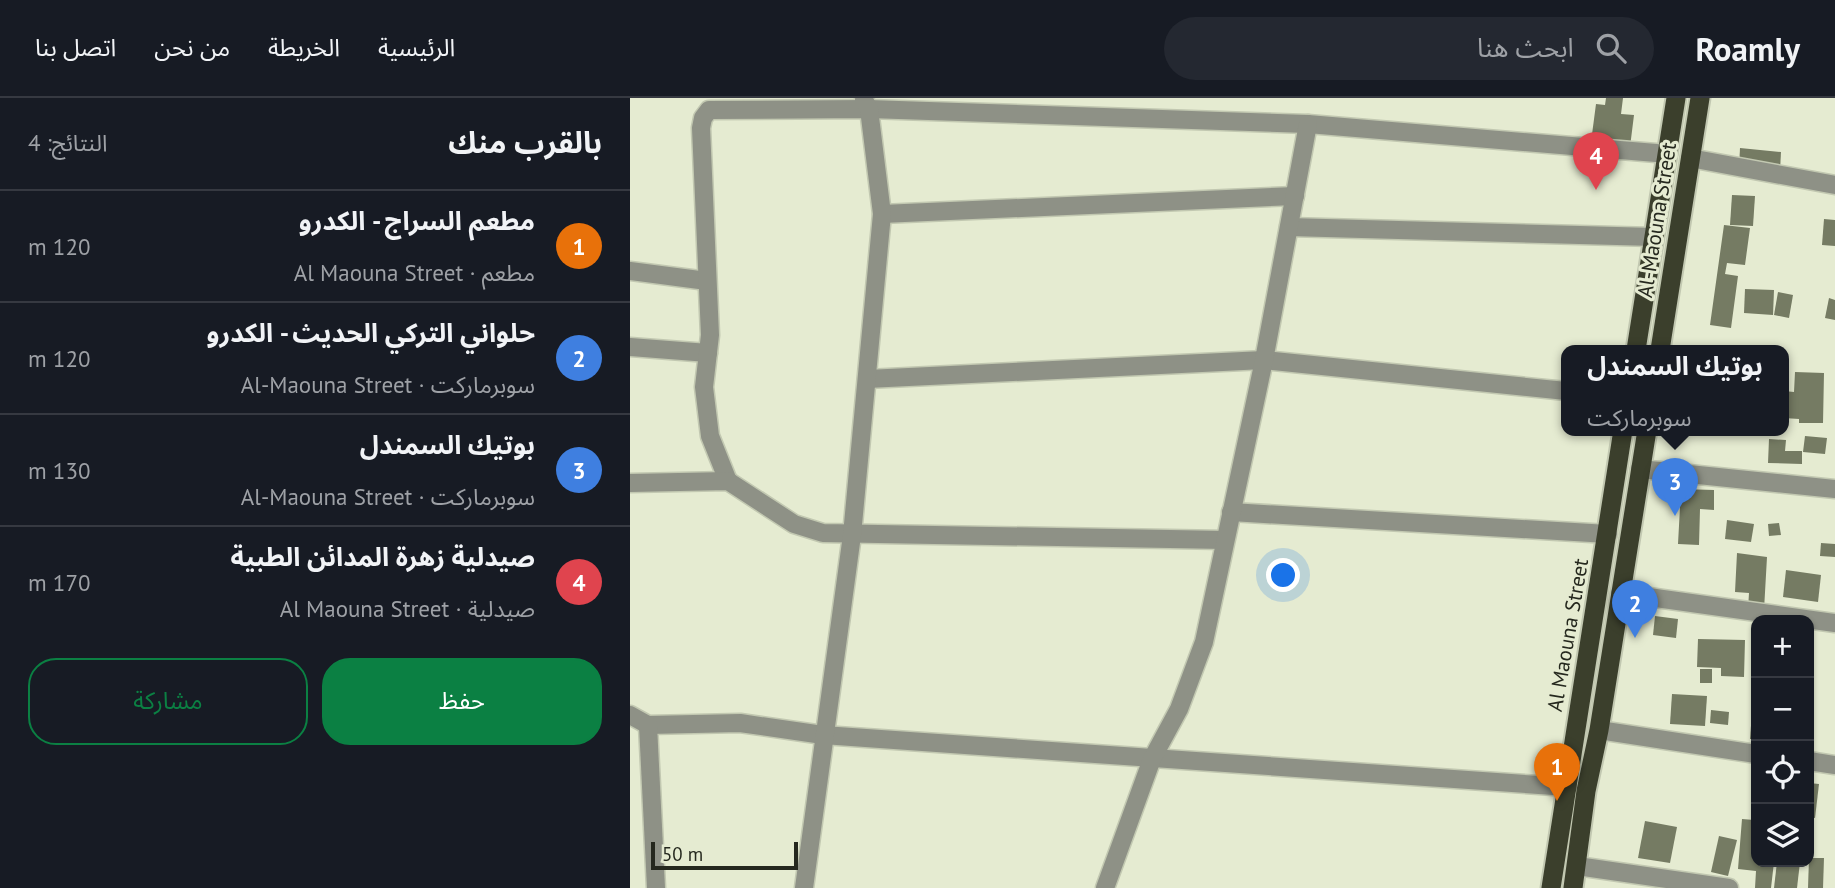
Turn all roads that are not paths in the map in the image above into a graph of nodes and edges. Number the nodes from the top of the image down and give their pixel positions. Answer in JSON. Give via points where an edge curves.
{"nodes":[{"id":1,"x":1676,"y":98,"type":"edge"},
{"id":2,"x":1700,"y":98,"type":"edge"},
{"id":3,"x":866,"y":104,"type":"edge"},
{"id":4,"x":1308,"y":124,"type":"junction"},
{"id":5,"x":1668,"y":154,"type":"junction"},
{"id":6,"x":1690,"y":158,"type":"junction"},
{"id":7,"x":1835,"y":185,"type":"edge"},
{"id":8,"x":1295,"y":196,"type":"junction"},
{"id":9,"x":882,"y":214,"type":"junction"},
{"id":10,"x":1289,"y":227,"type":"junction"},
{"id":11,"x":1654,"y":237,"type":"junction"},
{"id":12,"x":630,"y":271,"type":"edge"},
{"id":13,"x":707,"y":281,"type":"junction"},
{"id":14,"x":1637,"y":345,"type":"edge"},
{"id":15,"x":1661,"y":345,"type":"edge"},
{"id":16,"x":630,"y":347,"type":"edge"},
{"id":17,"x":708,"y":353,"type":"junction"},
{"id":18,"x":1264,"y":360,"type":"junction"},
{"id":19,"x":867,"y":379,"type":"junction"},
{"id":20,"x":1561,"y":390,"type":"edge"},
{"id":21,"x":1622,"y":436,"type":"edge"},
{"id":22,"x":1646,"y":436,"type":"edge"},
{"id":23,"x":1640,"y":469,"type":"junction"},
{"id":24,"x":728,"y":481,"type":"junction"},
{"id":25,"x":630,"y":483,"type":"edge"},
{"id":26,"x":1835,"y":489,"type":"edge"},
{"id":27,"x":1231,"y":512,"type":"junction"},
{"id":28,"x":1608,"y":534,"type":"junction"},
{"id":29,"x":852,"y":535,"type":"junction"},
{"id":30,"x":1226,"y":540,"type":"junction"},
{"id":31,"x":1620,"y":593,"type":"junction"},
{"id":32,"x":1835,"y":623,"type":"edge"},
{"id":33,"x":630,"y":715,"type":"edge"},
{"id":34,"x":648,"y":725,"type":"junction"},
{"id":35,"x":1599,"y":730,"type":"junction"},
{"id":36,"x":823,"y":734,"type":"junction"},
{"id":37,"x":1751,"y":753,"type":"edge"},
{"id":38,"x":1152,"y":759,"type":"junction"},
{"id":39,"x":1814,"y":762,"type":"edge"},
{"id":40,"x":1835,"y":765,"type":"edge"},
{"id":41,"x":1568,"y":787,"type":"junction"},
{"id":42,"x":1577,"y":866,"type":"junction"},
{"id":43,"x":656,"y":888,"type":"edge"},
{"id":44,"x":804,"y":888,"type":"edge"},
{"id":45,"x":1105,"y":888,"type":"edge"},
{"id":46,"x":1551,"y":888,"type":"edge"},
{"id":47,"x":1573,"y":888,"type":"edge"},
{"id":48,"x":1729,"y":888,"type":"edge"}],
"edges":[{"from":1,"to":5,"type":"highway"},
{"from":2,"to":6,"type":"highway","name":"Al-Maouna Street"},
{"from":3,"to":4,"type":"street"},
{"from":3,"to":9,"type":"street"},
{"from":3,"to":13,"type":"street","via":[[709,110],[701,128]]},
{"from":4,"to":5,"type":"street"},
{"from":4,"to":8,"type":"street"},
{"from":5,"to":11,"type":"highway"},
{"from":6,"to":7,"type":"street"},
{"from":6,"to":15,"type":"highway","name":"Al-Maouna Street"},
{"from":8,"to":9,"type":"street"},
{"from":8,"to":10,"type":"street"},
{"from":9,"to":19,"type":"street"},
{"from":10,"to":11,"type":"street"},
{"from":10,"to":18,"type":"street"},
{"from":11,"to":14,"type":"highway"},
{"from":12,"to":13,"type":"street"},
{"from":13,"to":17,"type":"street"},
{"from":16,"to":17,"type":"street"},
{"from":17,"to":24,"type":"street","via":[[704,387],[710,436]]},
{"from":18,"to":19,"type":"street"},
{"from":18,"to":20,"type":"street"},
{"from":18,"to":27,"type":"street"},
{"from":19,"to":29,"type":"street"},
{"from":21,"to":28,"type":"highway","name":"Al Maouna Street"},
{"from":22,"to":23,"type":"highway"},
{"from":23,"to":26,"type":"street"},
{"from":23,"to":31,"type":"highway"},
{"from":24,"to":25,"type":"street"},
{"from":24,"to":29,"type":"street","via":[[794,524]]},
{"from":27,"to":28,"type":"street"},
{"from":27,"to":30,"type":"street"},
{"from":28,"to":41,"type":"highway","name":"Al Maouna Street"},
{"from":29,"to":30,"type":"street"},
{"from":29,"to":36,"type":"street"},
{"from":30,"to":38,"type":"street","via":[[1204,642],[1179,709]]},
{"from":31,"to":32,"type":"street"},
{"from":31,"to":35,"type":"highway"},
{"from":33,"to":34,"type":"street"},
{"from":34,"to":36,"type":"street","via":[[740,723]]},
{"from":34,"to":43,"type":"street"},
{"from":35,"to":37,"type":"street"},
{"from":35,"to":42,"type":"highway"},
{"from":36,"to":38,"type":"street"},
{"from":36,"to":44,"type":"street"},
{"from":38,"to":41,"type":"street"},
{"from":38,"to":45,"type":"street"},
{"from":39,"to":40,"type":"street"},
{"from":41,"to":46,"type":"highway","name":"Al Maouna Street"},
{"from":42,"to":47,"type":"highway"},
{"from":42,"to":48,"type":"street"}]}
